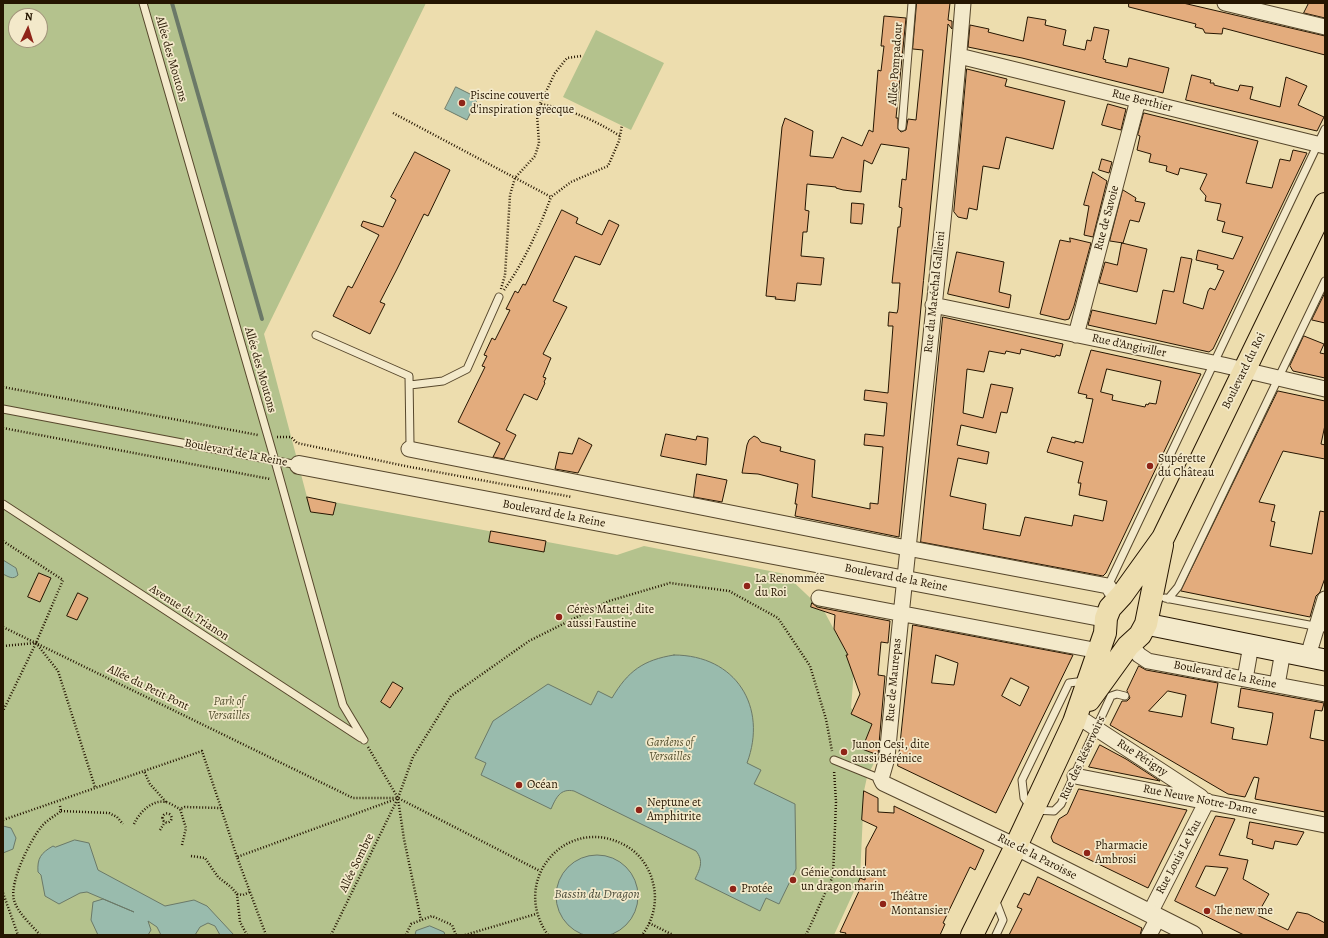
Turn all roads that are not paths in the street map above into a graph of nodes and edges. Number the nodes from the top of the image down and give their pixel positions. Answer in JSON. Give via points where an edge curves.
{"nodes":[{"id":1,"x":143,"y":3,"type":"edge"},
{"id":2,"x":912,"y":3,"type":"edge"},
{"id":3,"x":963,"y":3,"type":"edge"},
{"id":4,"x":1225,"y":3,"type":"edge"},
{"id":5,"x":1325,"y":27,"type":"edge"},
{"id":6,"x":959,"y":56,"type":"junction"},
{"id":7,"x":1138,"y":100,"type":"junction"},
{"id":8,"x":902,"y":127,"type":"dead end"},
{"id":9,"x":1325,"y":129,"type":"edge"},
{"id":10,"x":1321,"y":146,"type":"edge"},
{"id":11,"x":1325,"y":204,"type":"edge"},
{"id":12,"x":1325,"y":281,"type":"edge"},
{"id":13,"x":499,"y":297,"type":"road end"},
{"id":14,"x":933,"y":305,"type":"junction"},
{"id":15,"x":316,"y":335,"type":"dead end"},
{"id":16,"x":1076,"y":335,"type":"junction"},
{"id":17,"x":1214,"y":364,"type":"junction"},
{"id":18,"x":1244,"y":370,"type":"junction"},
{"id":19,"x":1278,"y":378,"type":"junction"},
{"id":20,"x":410,"y":385,"type":"junction"},
{"id":21,"x":1325,"y":389,"type":"edge"},
{"id":22,"x":3,"y":409,"type":"edge"},
{"id":23,"x":410,"y":446,"type":"joint"},
{"id":24,"x":275,"y":461,"type":"junction"},
{"id":25,"x":299,"y":465,"type":"joint"},
{"id":26,"x":3,"y":504,"type":"edge"},
{"id":27,"x":1164,"y":538,"type":"junction"},
{"id":28,"x":907,"y":548,"type":"junction"},
{"id":29,"x":903,"y":580,"type":"junction"},
{"id":30,"x":819,"y":598,"type":"dead end"},
{"id":31,"x":1325,"y":599,"type":"edge"},
{"id":32,"x":1153,"y":607,"type":"junction"},
{"id":33,"x":900,"y":613,"type":"junction"},
{"id":34,"x":1109,"y":614,"type":"junction"},
{"id":35,"x":1320,"y":627,"type":"edge"},
{"id":36,"x":1129,"y":645,"type":"junction"},
{"id":37,"x":1251,"y":645,"type":"junction"},
{"id":38,"x":1282,"y":651,"type":"junction"},
{"id":39,"x":1316,"y":658,"type":"edge"},
{"id":40,"x":1245,"y":679,"type":"junction"},
{"id":41,"x":1089,"y":681,"type":"junction"},
{"id":42,"x":1277,"y":685,"type":"junction"},
{"id":43,"x":1325,"y":694,"type":"edge"},
{"id":44,"x":1125,"y":696,"type":"dead end"},
{"id":45,"x":1077,"y":716,"type":"junction"},
{"id":46,"x":1096,"y":729,"type":"junction"},
{"id":47,"x":364,"y":740,"type":"joint"},
{"id":48,"x":834,"y":760,"type":"road end"},
{"id":49,"x":1074,"y":776,"type":"junction"},
{"id":50,"x":881,"y":778,"type":"junction"},
{"id":51,"x":1207,"y":801,"type":"junction"},
{"id":52,"x":1033,"y":810,"type":"junction"},
{"id":53,"x":1325,"y":825,"type":"edge"},
{"id":54,"x":1016,"y":846,"type":"junction"},
{"id":55,"x":993,"y":894,"type":"junction"},
{"id":56,"x":1154,"y":916,"type":"junction"},
{"id":57,"x":972,"y":935,"type":"edge"},
{"id":58,"x":996,"y":935,"type":"edge"},
{"id":59,"x":1149,"y":935,"type":"edge"},
{"id":60,"x":1193,"y":935,"type":"edge"}],
"edges":[{"from":1,"to":24,"type":"lane","name":"Allée des Moutons"},
{"from":2,"to":8,"type":"lane","name":"Allée Pompadour"},
{"from":3,"to":6,"type":"street","name":"Rue du Maréchal Gallieni"},
{"from":4,"to":5,"type":"street"},
{"from":6,"to":7,"type":"street","name":"Rue Berthier"},
{"from":6,"to":14,"type":"street","name":"Rue du Maréchal Gallieni"},
{"from":7,"to":10,"type":"street","name":"Rue Berthier"},
{"from":7,"to":16,"type":"street","name":"Rue de Savoie"},
{"from":9,"to":10,"type":"lane"},
{"from":10,"to":17,"type":"lane"},
{"from":11,"to":18,"type":"main road","name":"Boulevard du Roi"},
{"from":12,"to":19,"type":"lane"},
{"from":13,"to":20,"type":"lane","via":[[468,370],[442,381]]},
{"from":14,"to":16,"type":"street","name":"Rue d'Angiviller"},
{"from":14,"to":28,"type":"street","name":"Rue du Maréchal Gallieni"},
{"from":15,"to":20,"type":"lane","via":[[409,376]]},
{"from":16,"to":17,"type":"street","name":"Rue d'Angiviller"},
{"from":17,"to":18,"type":"street","name":"Rue d'Angiviller"},
{"from":17,"to":34,"type":"lane"},
{"from":18,"to":19,"type":"street","name":"Rue d'Angiviller"},
{"from":18,"to":27,"type":"main road","name":"Boulevard du Roi"},
{"from":19,"to":21,"type":"street","name":"Rue d'Angiviller"},
{"from":19,"to":32,"type":"lane","via":[[1178,588]]},
{"from":20,"to":23,"type":"lane"},
{"from":22,"to":24,"type":"lane","name":"Boulevard de la Reine"},
{"from":23,"to":28,"type":"street"},
{"from":24,"to":25,"type":"lane","name":"Boulevard de la Reine"},
{"from":24,"to":47,"type":"lane","name":"Allée des Moutons","via":[[343,705]]},
{"from":25,"to":29,"type":"street","name":"Boulevard de la Reine"},
{"from":26,"to":47,"type":"lane","name":"Avenue du Trianon"},
{"from":27,"to":32,"type":"main road","name":"Boulevard du Roi"},
{"from":27,"to":34,"type":"main road","name":"Boulevard du Roi"},
{"from":28,"to":29,"type":"street","name":"Rue du Maréchal Gallieni"},
{"from":28,"to":34,"type":"street"},
{"from":29,"to":33,"type":"street","name":"Rue de Maurepas"},
{"from":29,"to":34,"type":"street","name":"Boulevard de la Reine"},
{"from":30,"to":33,"type":"street"},
{"from":31,"to":35,"type":"street"},
{"from":32,"to":34,"type":"main road","name":"Boulevard de la Reine","via":[[1137,600]]},
{"from":32,"to":35,"type":"lane"},
{"from":32,"to":36,"type":"main road","name":"Boulevard du Roi","via":[[1140,635]]},
{"from":32,"to":37,"type":"main road","name":"Boulevard de la Reine"},
{"from":33,"to":34,"type":"street"},
{"from":33,"to":50,"type":"street","name":"Rue de Maurepas","via":[[887,758]]},
{"from":34,"to":36,"type":"main road","name":"Boulevard de la Reine","via":[[1113,640]]},
{"from":34,"to":41,"type":"main road","name":"Rue des Réservoirs"},
{"from":35,"to":39,"type":"street"},
{"from":36,"to":40,"type":"street","name":"Boulevard de la Reine","via":[[1148,661]]},
{"from":36,"to":45,"type":"main road","name":"Rue des Réservoirs"},
{"from":37,"to":38,"type":"main road","name":"Boulevard de la Reine"},
{"from":37,"to":40,"type":"street"},
{"from":38,"to":39,"type":"main road","name":"Boulevard de la Reine"},
{"from":38,"to":42,"type":"street"},
{"from":40,"to":42,"type":"street","name":"Boulevard de la Reine"},
{"from":41,"to":45,"type":"main road","name":"Rue des Réservoirs"},
{"from":41,"to":52,"type":"lane","via":[[1069,683],[1022,780],[1024,798]]},
{"from":42,"to":43,"type":"street","name":"Boulevard de la Reine"},
{"from":44,"to":46,"type":"lane","name":"Rue des Réservoirs","via":[[1111,696]]},
{"from":45,"to":46,"type":"street","name":"Rue Pétigny"},
{"from":45,"to":52,"type":"main road","name":"Rue des Réservoirs"},
{"from":46,"to":49,"type":"lane","name":"Rue des Réservoirs"},
{"from":46,"to":51,"type":"street","name":"Rue Pétigny"},
{"from":48,"to":50,"type":"lane"},
{"from":49,"to":51,"type":"street","name":"Rue Neuve Notre-Dame"},
{"from":49,"to":52,"type":"lane","name":"Rue des Réservoirs","via":[[1061,804],[1054,811]]},
{"from":50,"to":54,"type":"street","name":"Rue de la Paroisse","via":[[883,783]]},
{"from":51,"to":53,"type":"street","name":"Rue Neuve Notre-Dame"},
{"from":51,"to":56,"type":"street","name":"Rue Louis Le Vau"},
{"from":52,"to":54,"type":"main road","name":"Rue des Réservoirs"},
{"from":54,"to":55,"type":"main road","name":"Rue des Réservoirs"},
{"from":54,"to":56,"type":"street","name":"Rue de la Paroisse"},
{"from":55,"to":57,"type":"main road","name":"Rue des Réservoirs"},
{"from":55,"to":58,"type":"lane","via":[[1003,920]]},
{"from":56,"to":59,"type":"street","name":"Rue Louis Le Vau"},
{"from":56,"to":60,"type":"street","name":"Rue de la Paroisse"}]}
